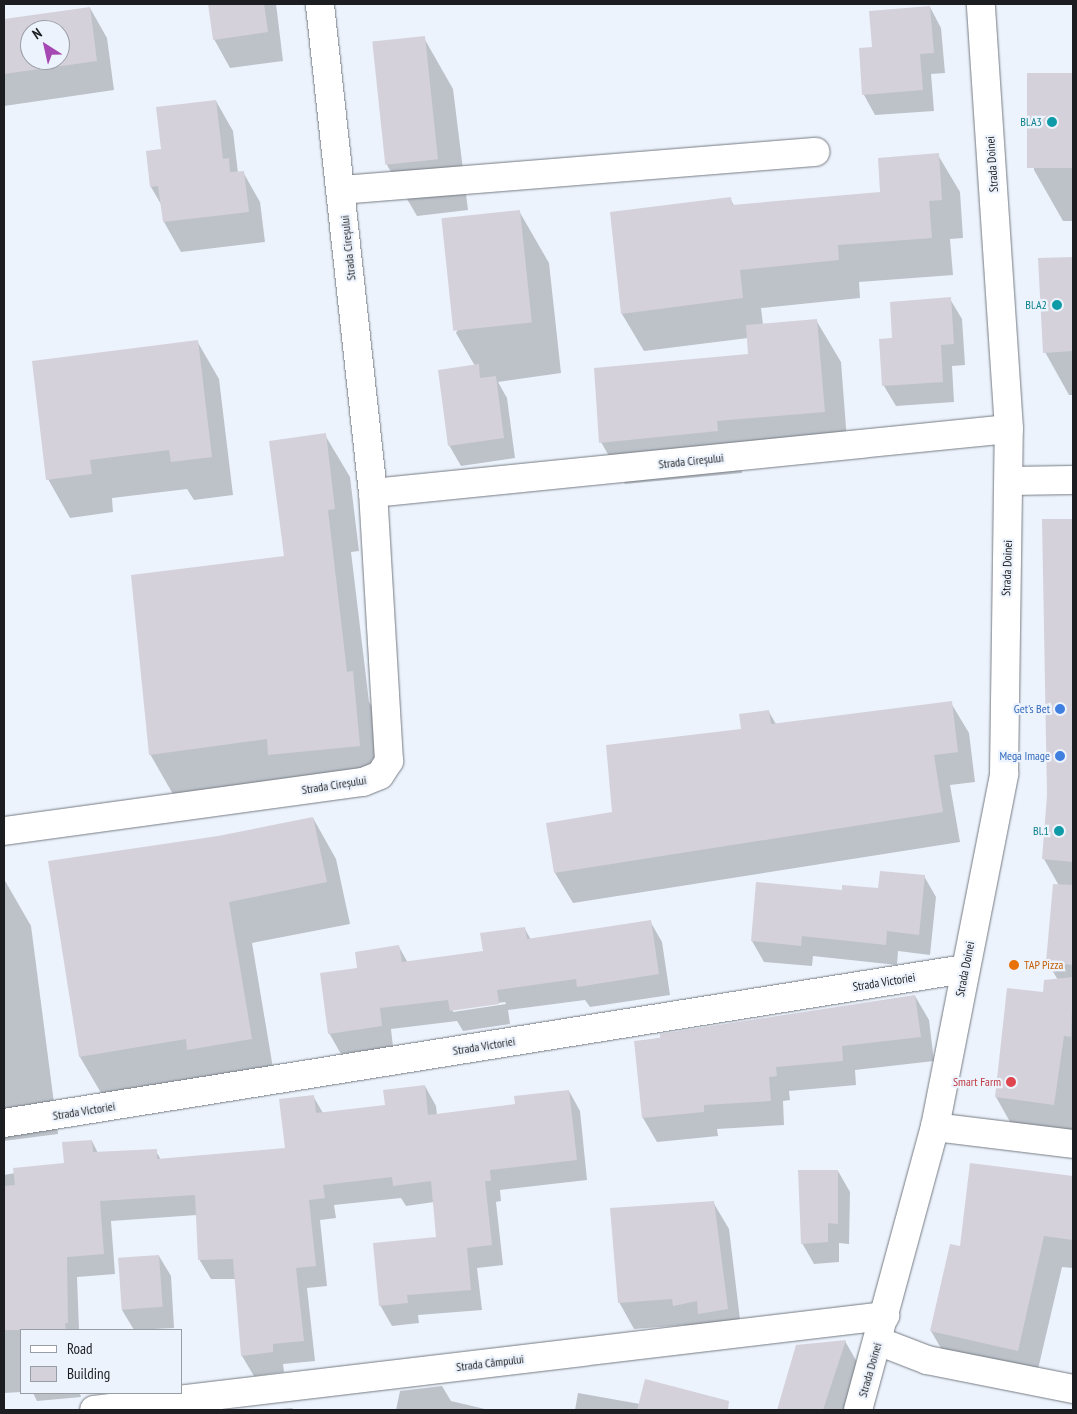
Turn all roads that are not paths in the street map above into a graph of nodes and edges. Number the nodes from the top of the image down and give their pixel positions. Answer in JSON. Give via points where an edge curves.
{"nodes":[{"id":1,"x":320,"y":4,"type":"edge"},
{"id":2,"x":981,"y":4,"type":"edge"},
{"id":3,"x":815,"y":152,"type":"dead end"},
{"id":4,"x":342,"y":190,"type":"junction"},
{"id":5,"x":1009,"y":429,"type":"junction"},
{"id":6,"x":1073,"y":480,"type":"edge"},
{"id":7,"x":1010,"y":481,"type":"junction"},
{"id":8,"x":373,"y":493,"type":"junction"},
{"id":9,"x":4,"y":831,"type":"edge"},
{"id":10,"x":964,"y":969,"type":"junction"},
{"id":11,"x":4,"y":1123,"type":"edge"},
{"id":12,"x":935,"y":1127,"type":"junction"},
{"id":13,"x":1073,"y":1144,"type":"edge"},
{"id":14,"x":882,"y":1328,"type":"junction"},
{"id":15,"x":1073,"y":1389,"type":"edge"},
{"id":16,"x":94,"y":1410,"type":"edge"},
{"id":17,"x":858,"y":1410,"type":"edge"}],
"edges":[{"from":1,"to":4,"type":"street","name":"Strada Cireșului"},
{"from":2,"to":5,"type":"street","name":"Strada Doinei"},
{"from":3,"to":4,"type":"street"},
{"from":4,"to":8,"type":"street","name":"Strada Cireșului"},
{"from":5,"to":7,"type":"street","name":"Strada Doinei"},
{"from":5,"to":8,"type":"street","name":"Strada Cireșului"},
{"from":6,"to":7,"type":"street"},
{"from":7,"to":10,"type":"street","name":"Strada Doinei","via":[[1004,774]]},
{"from":8,"to":9,"type":"street","name":"Strada Cireșului","via":[[390,744],[389,761],[380,775],[363,782]]},
{"from":10,"to":11,"type":"street","name":"Strada Victoriei"},
{"from":10,"to":12,"type":"street","name":"Strada Doinei"},
{"from":12,"to":13,"type":"street"},
{"from":12,"to":14,"type":"street","name":"Strada Doinei"},
{"from":14,"to":15,"type":"street","via":[[927,1360]]},
{"from":14,"to":16,"type":"street","name":"Strada Câmpului"},
{"from":14,"to":17,"type":"street","name":"Strada Doinei"}]}
